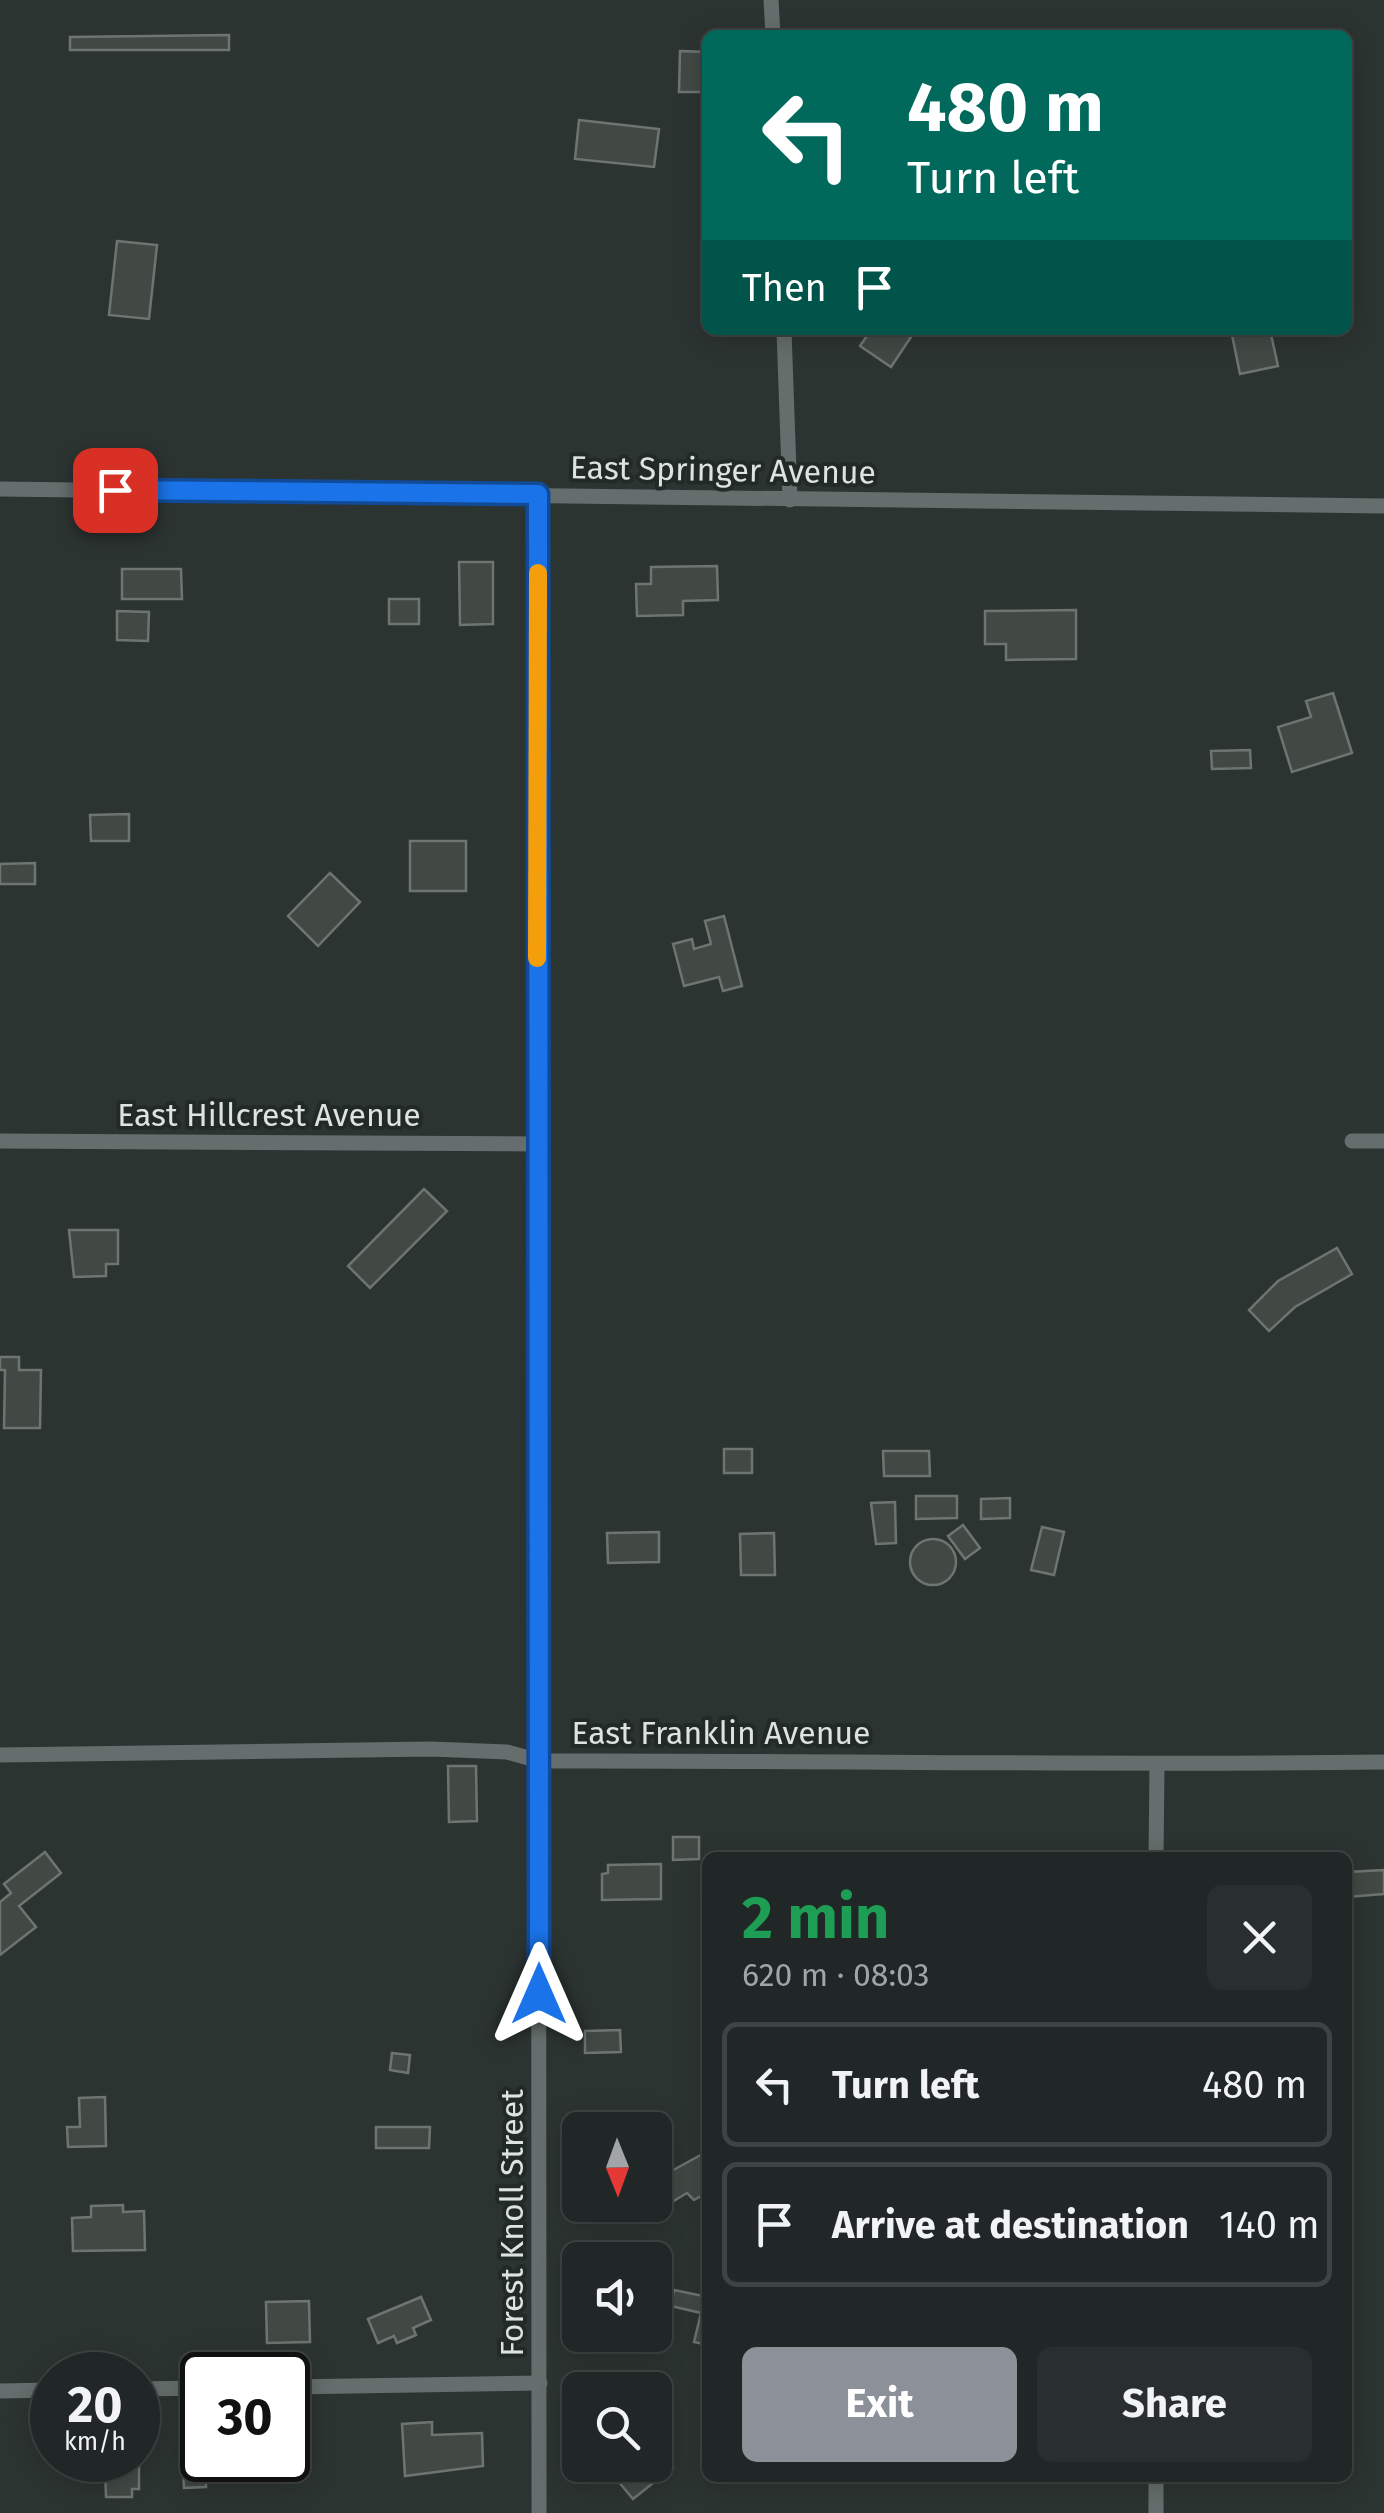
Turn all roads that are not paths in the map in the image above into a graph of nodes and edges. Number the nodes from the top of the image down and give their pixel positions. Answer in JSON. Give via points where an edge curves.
{"nodes":[{"id":1,"x":771,"y":0,"type":"edge"},
{"id":2,"x":773,"y":30,"type":"edge"},
{"id":3,"x":784,"y":335,"type":"edge"},
{"id":4,"x":0,"y":489,"type":"edge"},
{"id":5,"x":538,"y":494,"type":"junction"},
{"id":6,"x":790,"y":500,"type":"junction"},
{"id":7,"x":1384,"y":506,"type":"edge"},
{"id":8,"x":0,"y":1141,"type":"edge"},
{"id":9,"x":1352,"y":1141,"type":"dead end"},
{"id":10,"x":1384,"y":1141,"type":"edge"},
{"id":11,"x":537,"y":1144,"type":"junction"},
{"id":12,"x":0,"y":1755,"type":"edge"},
{"id":13,"x":539,"y":1761,"type":"junction"},
{"id":14,"x":1384,"y":1762,"type":"edge"},
{"id":15,"x":1157,"y":1766,"type":"junction"},
{"id":16,"x":1156,"y":1852,"type":"edge"},
{"id":17,"x":540,"y":2383,"type":"junction"},
{"id":18,"x":310,"y":2387,"type":"edge"},
{"id":19,"x":30,"y":2390,"type":"edge"},
{"id":20,"x":0,"y":2391,"type":"edge"},
{"id":21,"x":1156,"y":2482,"type":"edge"},
{"id":22,"x":539,"y":2513,"type":"edge"},
{"id":23,"x":1156,"y":2513,"type":"edge"}],
"edges":[{"from":1,"to":2,"type":"street"},
{"from":3,"to":6,"type":"street"},
{"from":4,"to":5,"type":"street","name":"East Springer Avenue"},
{"from":5,"to":6,"type":"street","name":"East Springer Avenue"},
{"from":5,"to":11,"type":"street","name":"Forest Knoll Street"},
{"from":6,"to":7,"type":"street","name":"East Springer Avenue"},
{"from":8,"to":11,"type":"street","name":"East Hillcrest Avenue"},
{"from":9,"to":10,"type":"street"},
{"from":11,"to":13,"type":"street","name":"Forest Knoll Street"},
{"from":12,"to":13,"type":"street","name":"East Franklin Avenue","via":[[430,1749],[506,1752]]},
{"from":13,"to":15,"type":"street","name":"East Franklin Avenue"},
{"from":13,"to":17,"type":"street","name":"Forest Knoll Street"},
{"from":14,"to":15,"type":"street","name":"East Franklin Avenue"},
{"from":15,"to":16,"type":"street"},
{"from":17,"to":18,"type":"street"},
{"from":17,"to":22,"type":"street","name":"Forest Knoll Street"},
{"from":19,"to":20,"type":"street"},
{"from":21,"to":23,"type":"street"}]}
